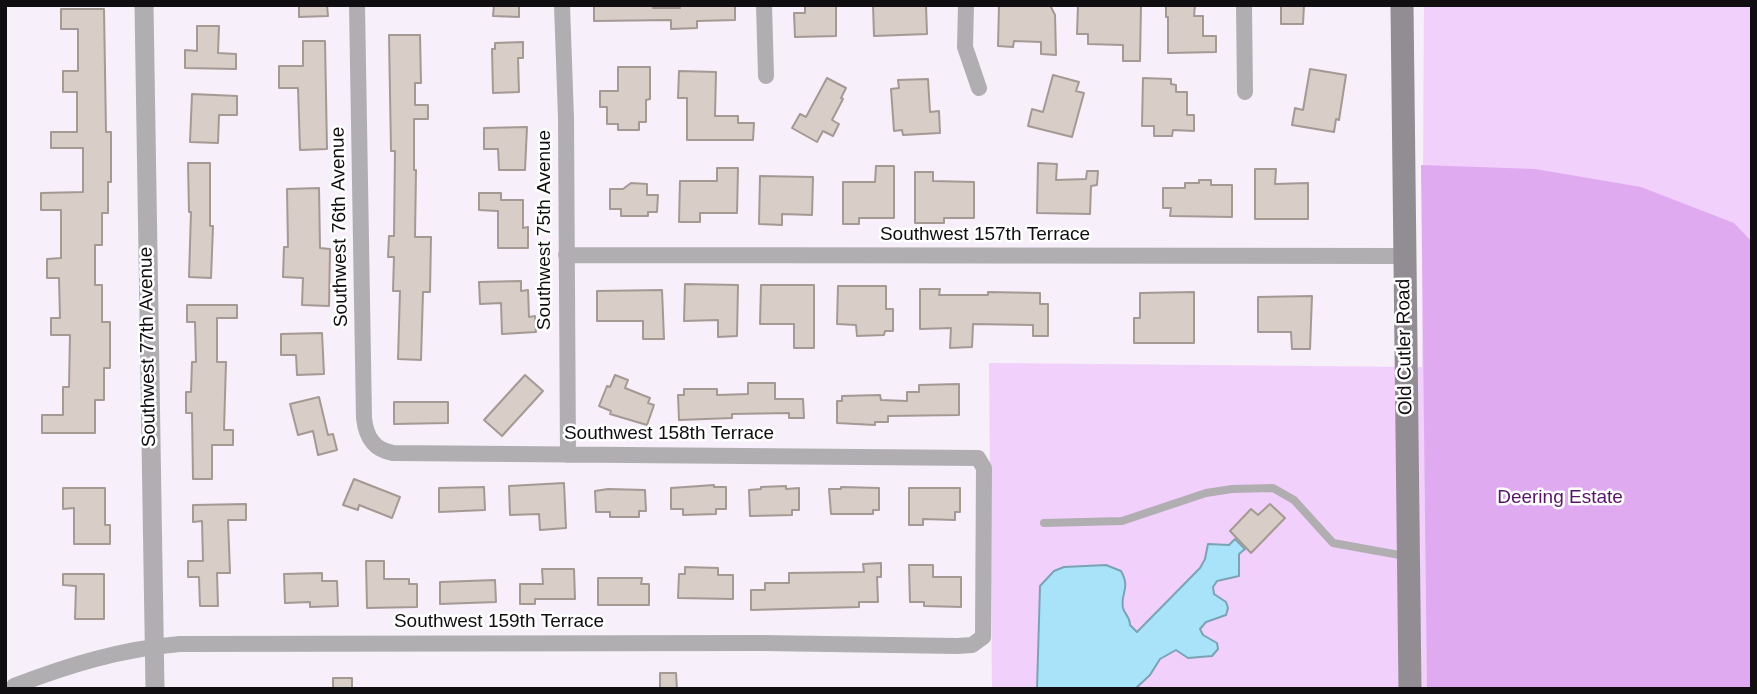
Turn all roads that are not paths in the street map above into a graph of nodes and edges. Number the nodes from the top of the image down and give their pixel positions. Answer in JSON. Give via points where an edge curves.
{"nodes":[{"id":1,"x":144,"y":5,"type":"edge"},
{"id":2,"x":357,"y":5,"type":"edge"},
{"id":3,"x":562,"y":5,"type":"edge"},
{"id":4,"x":764,"y":5,"type":"edge"},
{"id":5,"x":966,"y":5,"type":"edge"},
{"id":6,"x":1244,"y":5,"type":"edge"},
{"id":7,"x":1402,"y":5,"type":"edge"},
{"id":8,"x":766,"y":76,"type":"dead end"},
{"id":9,"x":979,"y":88,"type":"dead end"},
{"id":10,"x":1245,"y":92,"type":"dead end"},
{"id":11,"x":566,"y":255,"type":"junction"},
{"id":12,"x":1404,"y":256,"type":"junction"},
{"id":13,"x":375,"y":446,"type":"joint"},
{"id":14,"x":568,"y":455,"type":"junction"},
{"id":15,"x":1044,"y":523,"type":"dead end"},
{"id":16,"x":1408,"y":557,"type":"junction"},
{"id":17,"x":985,"y":634,"type":"joint"},
{"id":18,"x":154,"y":646,"type":"junction"},
{"id":19,"x":15,"y":686,"type":"dead end"},
{"id":20,"x":155,"y":689,"type":"edge"},
{"id":21,"x":1410,"y":689,"type":"edge"}],
"edges":[{"from":1,"to":18,"type":"street","name":"Southwest 77th Avenue"},
{"from":2,"to":13,"type":"street","name":"Southwest 76th Avenue","via":[[364,418],[366,433]]},
{"from":3,"to":11,"type":"street","name":"Southwest 75th Avenue"},
{"from":4,"to":8,"type":"street"},
{"from":5,"to":9,"type":"street","via":[[965,47]]},
{"from":6,"to":10,"type":"street"},
{"from":7,"to":12,"type":"main road","name":"Old Cutler Road"},
{"from":11,"to":12,"type":"street","name":"Southwest 157th Terrace"},
{"from":11,"to":14,"type":"street","name":"Southwest 75th Avenue"},
{"from":12,"to":16,"type":"main road","name":"Old Cutler Road"},
{"from":13,"to":14,"type":"street","name":"Southwest 158th Terrace","via":[[393,453]]},
{"from":14,"to":17,"type":"street","name":"Southwest 158th Terrace","via":[[978,458],[985,468]]},
{"from":15,"to":16,"type":"lane","via":[[1122,522],[1206,493],[1273,488],[1294,500],[1333,542]]},
{"from":16,"to":21,"type":"main road","name":"Old Cutler Road"},
{"from":17,"to":18,"type":"street","name":"Southwest 159th Terrace","via":[[975,644],[957,646]]},
{"from":18,"to":19,"type":"street","name":"Southwest 159th Terrace","via":[[92,658]]},
{"from":18,"to":20,"type":"street","name":"Southwest 77th Avenue"}]}
